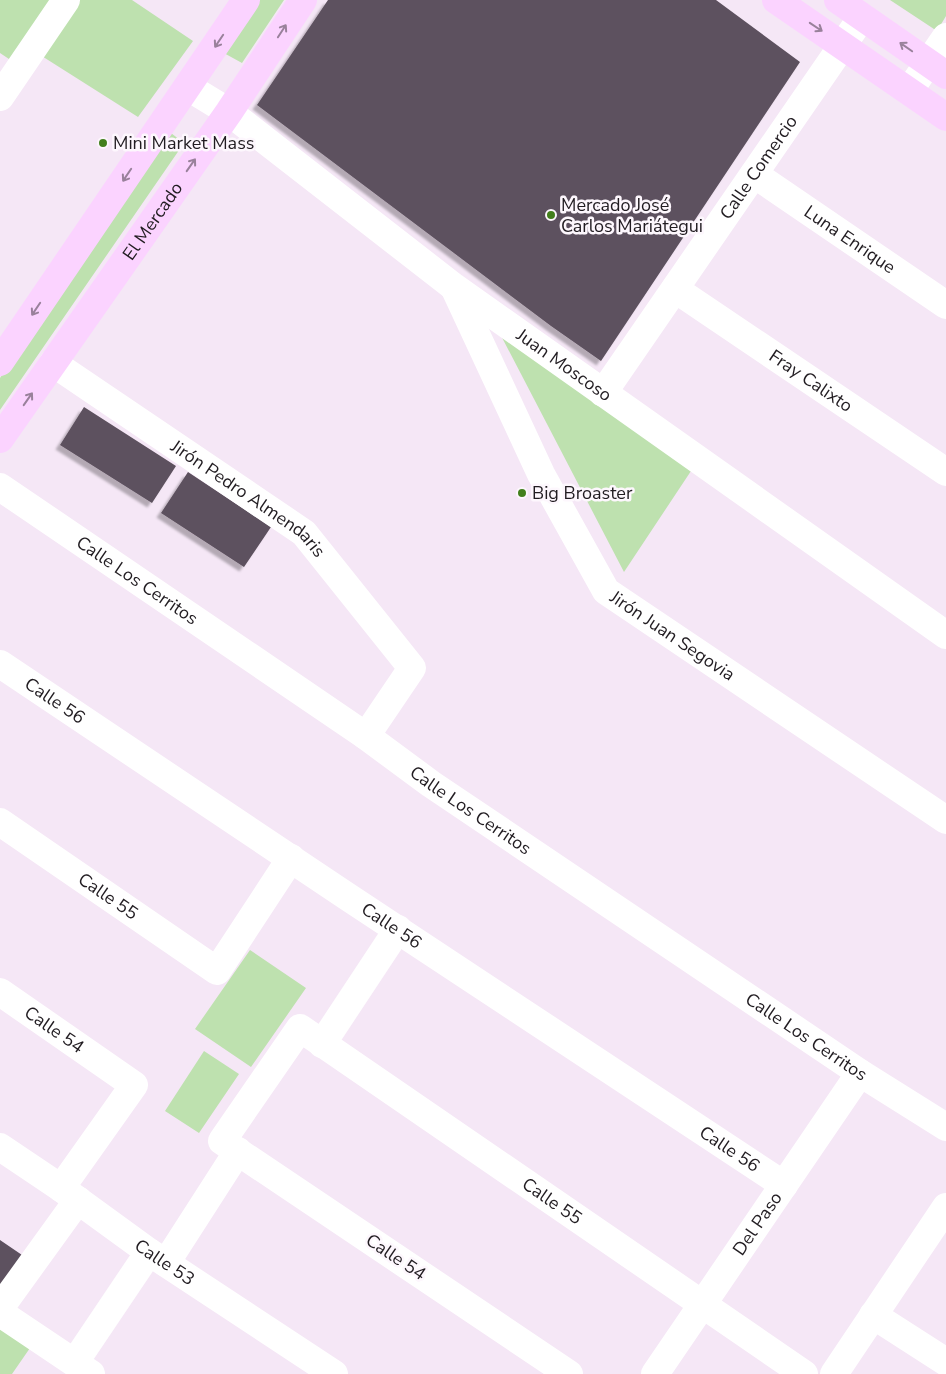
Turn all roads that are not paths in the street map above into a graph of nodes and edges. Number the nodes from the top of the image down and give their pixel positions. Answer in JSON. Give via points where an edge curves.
{"nodes":[{"id":1,"x":66,"y":0,"type":"edge"},
{"id":2,"x":246,"y":0,"type":"edge"},
{"id":3,"x":302,"y":0,"type":"edge"},
{"id":4,"x":776,"y":0,"type":"edge"},
{"id":5,"x":838,"y":0,"type":"edge"},
{"id":6,"x":862,"y":17,"type":"junction"},
{"id":7,"x":946,"y":37,"type":"edge"},
{"id":8,"x":843,"y":46,"type":"junction"},
{"id":9,"x":8,"y":66,"type":"edge"},
{"id":10,"x":937,"y":69,"type":"edge"},
{"id":11,"x":188,"y":87,"type":"junction"},
{"id":12,"x":909,"y":91,"type":"junction"},
{"id":13,"x":0,"y":97,"type":"edge"},
{"id":14,"x":229,"y":112,"type":"junction"},
{"id":15,"x":946,"y":117,"type":"edge"},
{"id":16,"x":754,"y":174,"type":"junction"},
{"id":17,"x":454,"y":287,"type":"junction"},
{"id":18,"x":674,"y":289,"type":"junction"},
{"id":19,"x":946,"y":305,"type":"edge"},
{"id":20,"x":0,"y":362,"type":"edge"},
{"id":21,"x":53,"y":363,"type":"junction"},
{"id":22,"x":603,"y":393,"type":"junction"},
{"id":23,"x":0,"y":438,"type":"edge"},
{"id":24,"x":946,"y":472,"type":"edge"},
{"id":25,"x":0,"y":487,"type":"edge"},
{"id":26,"x":946,"y":635,"type":"edge"},
{"id":27,"x":0,"y":664,"type":"edge"},
{"id":28,"x":366,"y":736,"type":"junction"},
{"id":29,"x":946,"y":820,"type":"edge"},
{"id":30,"x":0,"y":822,"type":"edge"},
{"id":31,"x":291,"y":858,"type":"junction"},
{"id":32,"x":398,"y":929,"type":"junction"},
{"id":33,"x":0,"y":992,"type":"edge"},
{"id":34,"x":322,"y":1044,"type":"junction"},
{"id":35,"x":860,"y":1072,"type":"junction"},
{"id":36,"x":946,"y":1127,"type":"edge"},
{"id":37,"x":230,"y":1146,"type":"junction"},
{"id":38,"x":0,"y":1147,"type":"edge"},
{"id":39,"x":784,"y":1185,"type":"junction"},
{"id":40,"x":70,"y":1194,"type":"junction"},
{"id":41,"x":946,"y":1207,"type":"edge"},
{"id":42,"x":158,"y":1258,"type":"junction"},
{"id":43,"x":703,"y":1305,"type":"junction"},
{"id":44,"x":0,"y":1308,"type":"edge"},
{"id":45,"x":0,"y":1313,"type":"edge"},
{"id":46,"x":874,"y":1315,"type":"junction"},
{"id":47,"x":946,"y":1362,"type":"edge"},
{"id":48,"x":85,"y":1370,"type":"edge"},
{"id":49,"x":334,"y":1374,"type":"edge"},
{"id":50,"x":569,"y":1374,"type":"edge"},
{"id":51,"x":655,"y":1374,"type":"edge"},
{"id":52,"x":804,"y":1374,"type":"edge"},
{"id":53,"x":834,"y":1374,"type":"edge"}],
"edges":[{"from":1,"to":9,"type":"street"},
{"from":2,"to":11,"type":"main road","one_way":true},
{"from":14,"to":3,"type":"main road","name":"El Mercado","one_way":true},
{"from":4,"to":8,"type":"main road","one_way":true},
{"from":5,"to":6,"type":"main road"},
{"from":6,"to":8,"type":"street","name":"Calle Comercio"},
{"from":10,"to":6,"type":"main road","one_way":true},
{"from":7,"to":10,"type":"street"},
{"from":8,"to":12,"type":"main road"},
{"from":8,"to":16,"type":"street","name":"Calle Comercio"},
{"from":9,"to":13,"type":"street"},
{"from":10,"to":12,"type":"street"},
{"from":11,"to":14,"type":"street","name":"Juan Moscoso"},
{"from":11,"to":20,"type":"main road","one_way":true},
{"from":12,"to":15,"type":"main road"},
{"from":14,"to":17,"type":"street","name":"Juan Moscoso"},
{"from":21,"to":14,"type":"main road","name":"El Mercado","one_way":true},
{"from":16,"to":18,"type":"street","name":"Calle Comercio"},
{"from":16,"to":19,"type":"street","name":"Luna Enrique"},
{"from":17,"to":22,"type":"street","name":"Juan Moscoso"},
{"from":17,"to":29,"type":"street","name":"Jirón Juan Segovia","via":[[541,474],[606,591]]},
{"from":18,"to":22,"type":"street","name":"Calle Comercio"},
{"from":18,"to":24,"type":"street","name":"Fray Calixto"},
{"from":23,"to":21,"type":"main road","name":"El Mercado","one_way":true},
{"from":21,"to":28,"type":"street","name":"Jirón Pedro Almendaris","via":[[304,533],[412,668]]},
{"from":22,"to":26,"type":"street","name":"Juan Moscoso"},
{"from":25,"to":28,"type":"street","name":"Calle Los Cerritos"},
{"from":27,"to":31,"type":"street","name":"Calle 56"},
{"from":28,"to":35,"type":"street","name":"Calle Los Cerritos","via":[[439,789]]},
{"from":30,"to":31,"type":"street","name":"Calle 55","via":[[217,970]]},
{"from":31,"to":32,"type":"street","name":"Calle 56"},
{"from":32,"to":34,"type":"street"},
{"from":32,"to":39,"type":"street","name":"Calle 56"},
{"from":33,"to":40,"type":"street","name":"Calle 54","via":[[134,1086]]},
{"from":34,"to":37,"type":"street","name":"Calle 55","via":[[300,1028]]},
{"from":34,"to":43,"type":"street","name":"Calle 55"},
{"from":35,"to":36,"type":"street","name":"Calle Los Cerritos"},
{"from":35,"to":39,"type":"street","name":"Del Paso"},
{"from":37,"to":42,"type":"street"},
{"from":37,"to":50,"type":"street","name":"Calle 54"},
{"from":38,"to":40,"type":"street","name":"Calle 53"},
{"from":39,"to":43,"type":"street","name":"Del Paso"},
{"from":40,"to":42,"type":"street","name":"Calle 53"},
{"from":40,"to":44,"type":"street"},
{"from":41,"to":46,"type":"street"},
{"from":42,"to":48,"type":"street"},
{"from":42,"to":49,"type":"street","name":"Calle 53"},
{"from":43,"to":51,"type":"street","name":"Del Paso"},
{"from":43,"to":52,"type":"street","name":"Calle 55"},
{"from":45,"to":48,"type":"street"},
{"from":46,"to":47,"type":"street"},
{"from":46,"to":53,"type":"street"}]}
